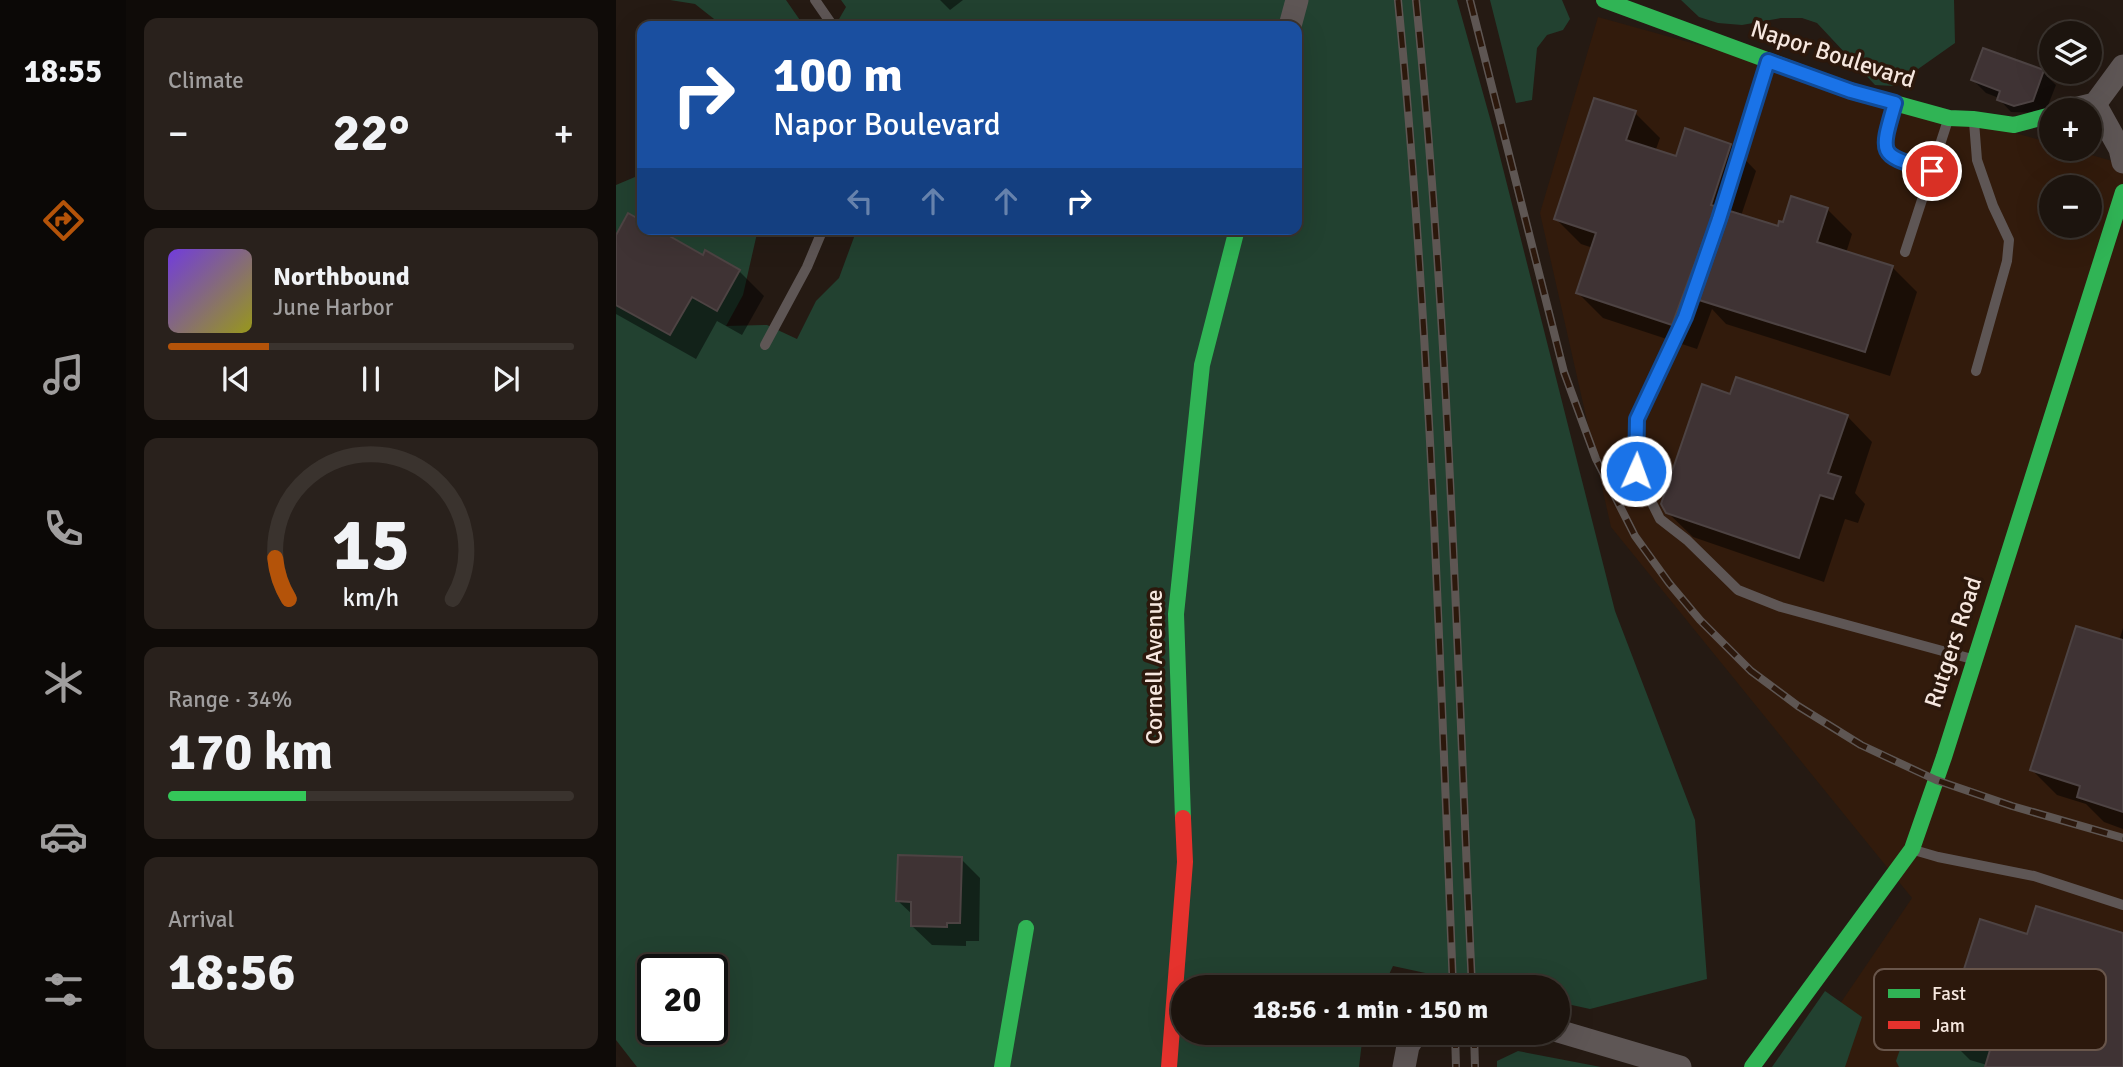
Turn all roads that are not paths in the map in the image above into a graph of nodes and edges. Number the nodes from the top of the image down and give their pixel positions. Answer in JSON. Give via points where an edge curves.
{"nodes":[{"id":1,"x":815,"y":0,"type":"edge"},
{"id":2,"x":1297,"y":0,"type":"edge"},
{"id":3,"x":1604,"y":0,"type":"edge"},
{"id":4,"x":830,"y":21,"type":"edge"},
{"id":5,"x":1291,"y":21,"type":"edge"},
{"id":6,"x":1768,"y":61,"type":"junction"},
{"id":7,"x":2118,"y":73,"type":"edge"},
{"id":8,"x":2099,"y":98,"type":"edge"},
{"id":9,"x":1895,"y":103,"type":"junction"},
{"id":10,"x":2102,"y":117,"type":"edge"},
{"id":11,"x":1948,"y":118,"type":"junction"},
{"id":12,"x":2039,"y":118,"type":"edge"},
{"id":13,"x":1973,"y":119,"type":"junction"},
{"id":14,"x":2123,"y":162,"type":"edge"},
{"id":15,"x":1932,"y":171,"type":"junction"},
{"id":16,"x":2123,"y":192,"type":"edge"},
{"id":17,"x":820,"y":235,"type":"edge"},
{"id":18,"x":1235,"y":235,"type":"edge"},
{"id":19,"x":1905,"y":252,"type":"dead end"},
{"id":20,"x":765,"y":345,"type":"dead end"},
{"id":21,"x":1976,"y":371,"type":"dead end"},
{"id":22,"x":1975,"y":660,"type":"junction"},
{"id":23,"x":1912,"y":849,"type":"junction"},
{"id":24,"x":2123,"y":905,"type":"edge"},
{"id":25,"x":1026,"y":928,"type":"dead end"},
{"id":26,"x":1570,"y":1035,"type":"edge"},
{"id":27,"x":1002,"y":1067,"type":"edge"},
{"id":28,"x":1168,"y":1067,"type":"edge"},
{"id":29,"x":1680,"y":1067,"type":"edge"},
{"id":30,"x":1752,"y":1067,"type":"edge"}],
"edges":[{"from":1,"to":4,"type":"lane"},
{"from":2,"to":5,"type":"street"},
{"from":3,"to":6,"type":"street","name":"Napor Boulevard"},
{"from":6,"to":9,"type":"street","name":"Napor Boulevard"},
{"from":6,"to":22,"type":"lane","via":[[1685,317],[1637,419],[1636,471],[1660,519],[1738,590],[1781,607]]},
{"from":7,"to":8,"type":"street"},
{"from":9,"to":11,"type":"street","name":"Napor Boulevard"},
{"from":9,"to":15,"type":"lane","via":[[1886,150],[1892,158]]},
{"from":10,"to":14,"type":"street"},
{"from":11,"to":13,"type":"street","name":"Napor Boulevard"},
{"from":11,"to":15,"type":"lane"},
{"from":12,"to":13,"type":"street","name":"Napor Boulevard","via":[[2014,125]]},
{"from":13,"to":21,"type":"lane","via":[[1977,160],[2008,240],[2007,261]]},
{"from":15,"to":19,"type":"lane"},
{"from":16,"to":22,"type":"street","name":"Rutgers Road"},
{"from":17,"to":20,"type":"lane"},
{"from":18,"to":28,"type":"street","name":"Cornell Avenue","via":[[1202,365],[1176,614],[1185,862]]},
{"from":22,"to":23,"type":"street","name":"Rutgers Road"},
{"from":23,"to":24,"type":"lane","via":[[2034,876]]},
{"from":23,"to":30,"type":"street","name":"Rutgers Road"},
{"from":25,"to":27,"type":"street"},
{"from":26,"to":29,"type":"street"}]}
